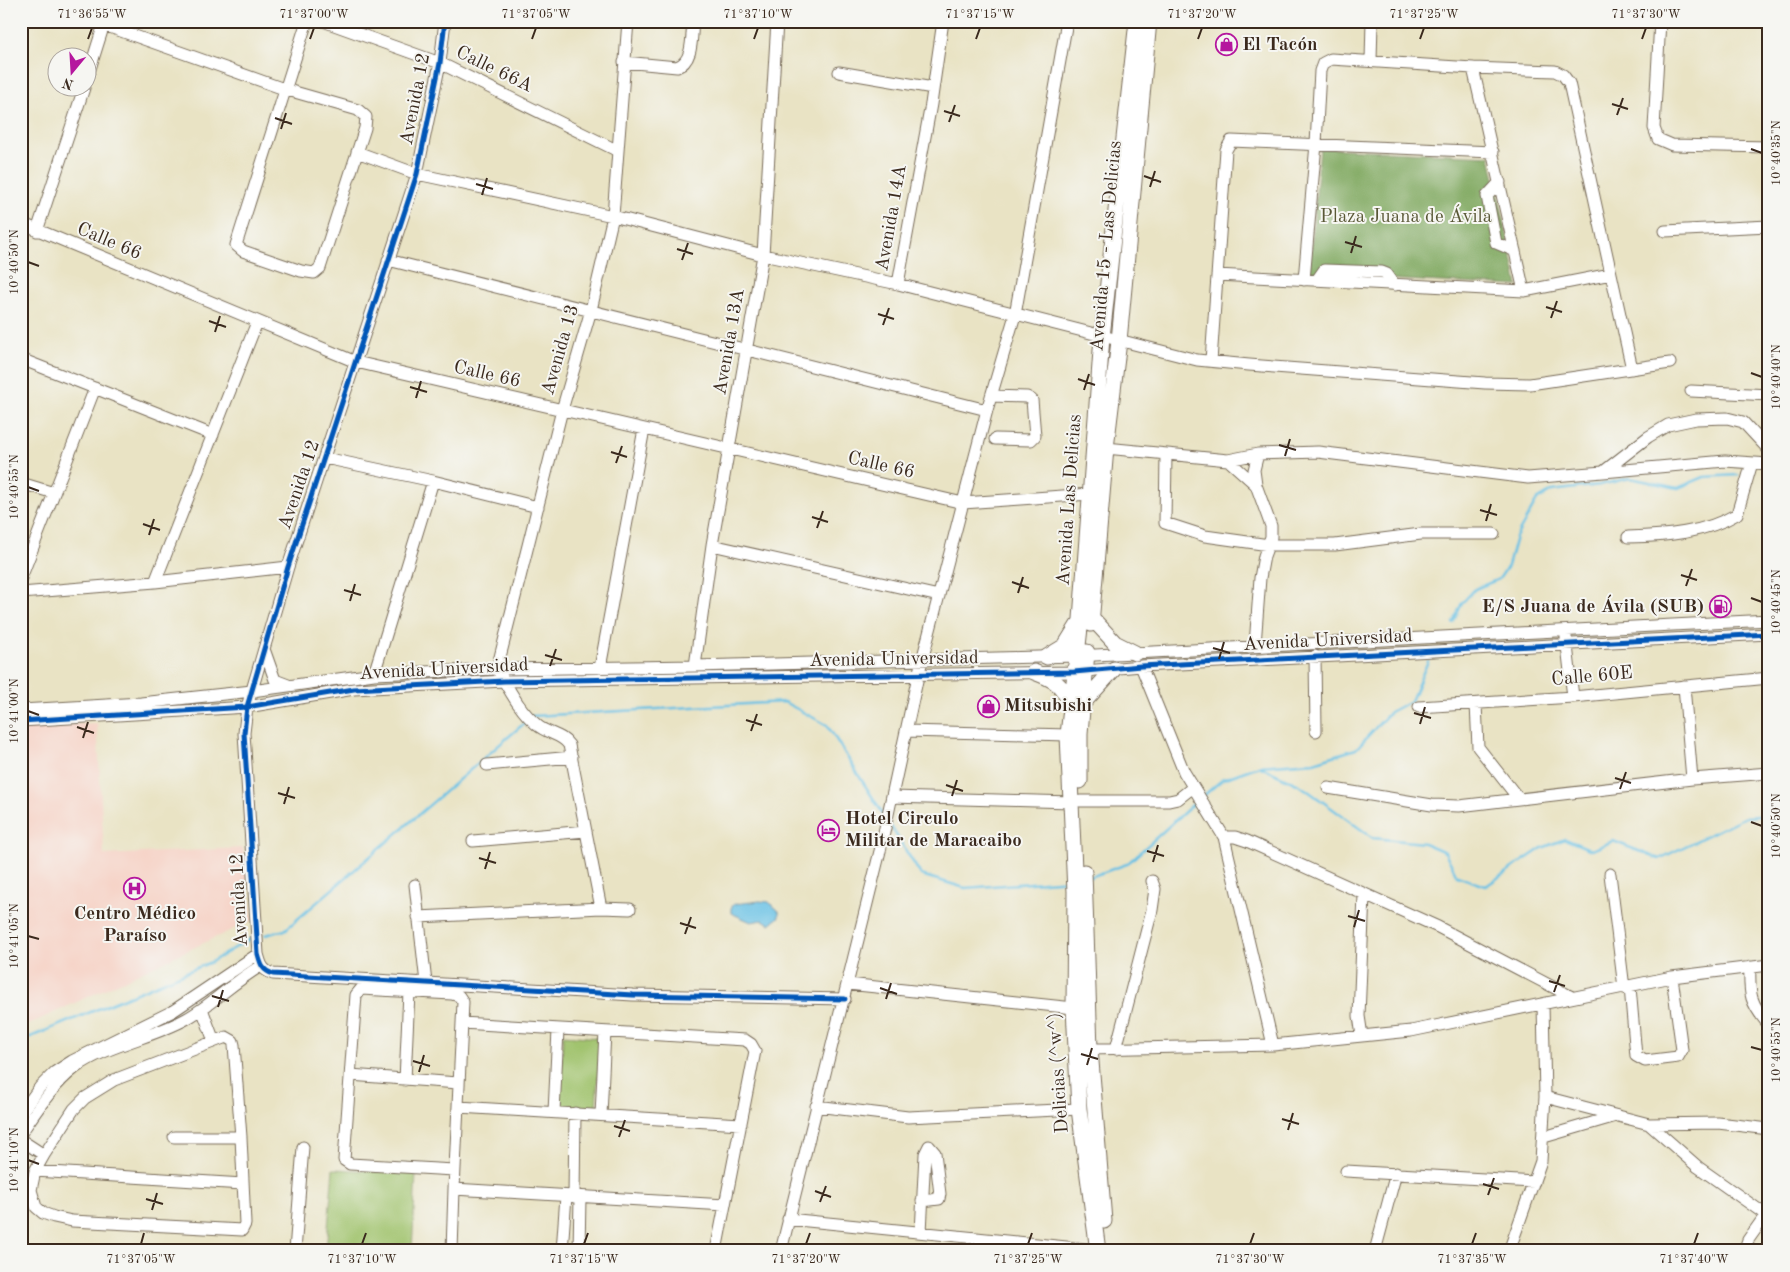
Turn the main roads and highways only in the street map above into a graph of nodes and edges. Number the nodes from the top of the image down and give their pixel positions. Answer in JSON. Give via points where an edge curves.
{"nodes":[{"id":1,"x":1137,"y":21,"type":"edge"},
{"id":2,"x":1149,"y":21,"type":"edge"},
{"id":3,"x":1086,"y":618,"type":"junction"},
{"id":4,"x":1047,"y":656,"type":"road end"},
{"id":5,"x":1138,"y":659,"type":"road end"},
{"id":6,"x":1114,"y":669,"type":"road end"},
{"id":7,"x":1034,"y":672,"type":"road end"},
{"id":8,"x":1077,"y":705,"type":"junction"},
{"id":9,"x":1076,"y":802,"type":"junction"},
{"id":10,"x":1080,"y":892,"type":"junction"},
{"id":11,"x":1098,"y":1251,"type":"edge"},
{"id":12,"x":1106,"y":1251,"type":"edge"}],
"edges":[{"from":1,"to":3,"type":"main road","name":"Avenida Las Delicias","via":[[1102,337],[1090,494]]},
{"from":2,"to":3,"type":"main road","name":"Avenida 15 - Las Delicias","via":[[1119,341]]},
{"from":3,"to":4,"type":"main road","via":[[1065,646]]},
{"from":3,"to":5,"type":"main road"},
{"from":3,"to":8,"type":"main road","name":"Avenida Las Delicias"},
{"from":6,"to":8,"type":"main road"},
{"from":7,"to":8,"type":"main road","via":[[1053,679]]},
{"from":8,"to":9,"type":"main road"},
{"from":8,"to":9,"type":"main road","name":"Avenida Las Delicias","via":[[1068,735]]},
{"from":9,"to":10,"type":"main road","name":"Avenida Las Delicias"},
{"from":10,"to":11,"type":"main road","name":"Delicias (^w^)","via":[[1074,1008],[1079,1109]]},
{"from":10,"to":12,"type":"main road","name":"Delicias (^w^)"}]}
